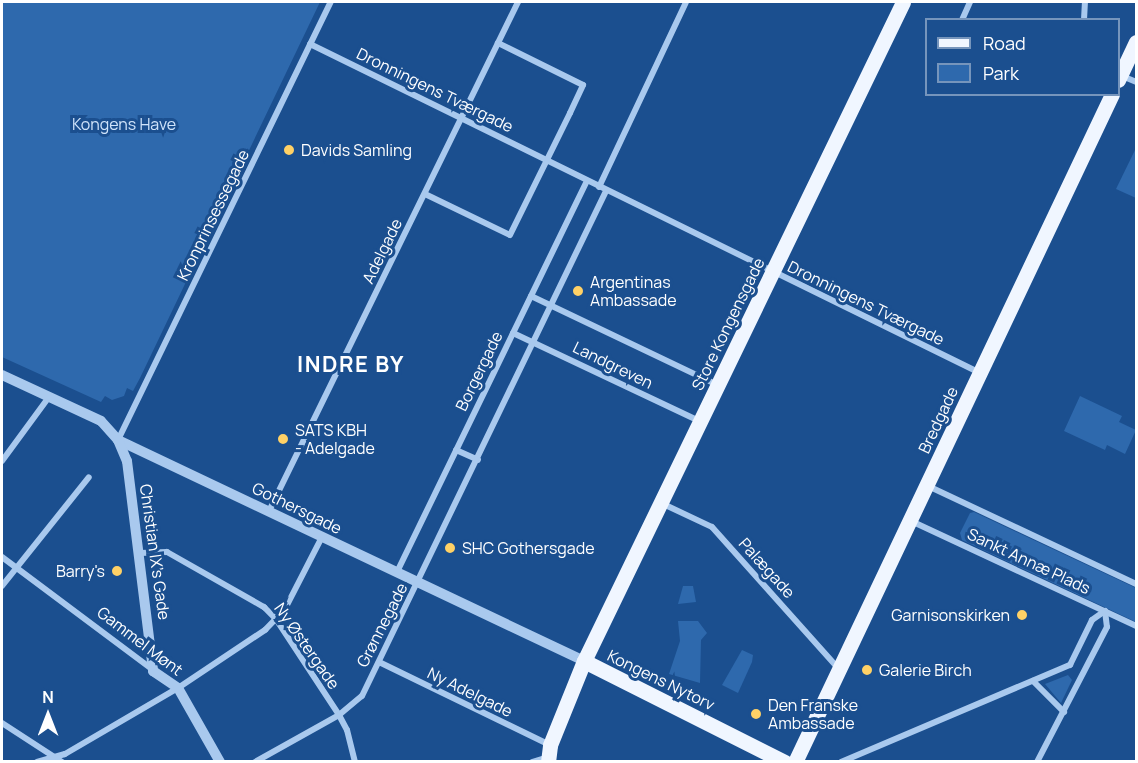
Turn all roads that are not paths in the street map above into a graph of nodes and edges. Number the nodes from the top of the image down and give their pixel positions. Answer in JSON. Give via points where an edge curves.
{"nodes":[{"id":1,"x":331,"y":2,"type":"edge"},
{"id":2,"x":518,"y":2,"type":"edge"},
{"id":3,"x":686,"y":2,"type":"edge"},
{"id":4,"x":903,"y":2,"type":"edge"},
{"id":5,"x":970,"y":2,"type":"edge"},
{"id":6,"x":1085,"y":2,"type":"edge"},
{"id":7,"x":963,"y":18,"type":"edge"},
{"id":8,"x":1084,"y":18,"type":"edge"},
{"id":9,"x":1137,"y":42,"type":"edge"},
{"id":10,"x":498,"y":43,"type":"junction"},
{"id":11,"x":310,"y":44,"type":"junction"},
{"id":12,"x":1120,"y":74,"type":"edge"},
{"id":13,"x":1120,"y":76,"type":"edge"},
{"id":14,"x":1137,"y":82,"type":"edge"},
{"id":15,"x":1111,"y":96,"type":"edge"},
{"id":16,"x":461,"y":118,"type":"junction"},
{"id":17,"x":547,"y":160,"type":"junction"},
{"id":18,"x":587,"y":181,"type":"junction"},
{"id":19,"x":599,"y":187,"type":"junction"},
{"id":20,"x":606,"y":191,"type":"junction"},
{"id":21,"x":425,"y":194,"type":"junction"},
{"id":22,"x":773,"y":272,"type":"junction"},
{"id":23,"x":531,"y":296,"type":"junction"},
{"id":24,"x":552,"y":306,"type":"junction"},
{"id":25,"x":513,"y":333,"type":"junction"},
{"id":26,"x":535,"y":342,"type":"junction"},
{"id":27,"x":980,"y":374,"type":"junction"},
{"id":28,"x":2,"y":375,"type":"edge"},
{"id":29,"x":718,"y":385,"type":"junction"},
{"id":30,"x":49,"y":397,"type":"junction"},
{"id":31,"x":700,"y":422,"type":"junction"},
{"id":32,"x":118,"y":440,"type":"junction"},
{"id":33,"x":456,"y":450,"type":"junction"},
{"id":34,"x":2,"y":460,"type":"edge"},
{"id":35,"x":478,"y":460,"type":"junction"},
{"id":36,"x":89,"y":477,"type":"dead end"},
{"id":37,"x":927,"y":485,"type":"junction"},
{"id":38,"x":661,"y":503,"type":"junction"},
{"id":39,"x":269,"y":511,"type":"junction"},
{"id":40,"x":910,"y":521,"type":"junction"},
{"id":41,"x":322,"y":537,"type":"junction"},
{"id":42,"x":140,"y":553,"type":"junction"},
{"id":43,"x":2,"y":557,"type":"edge"},
{"id":44,"x":16,"y":567,"type":"junction"},
{"id":45,"x":397,"y":572,"type":"junction"},
{"id":46,"x":419,"y":583,"type":"junction"},
{"id":47,"x":1137,"y":584,"type":"edge"},
{"id":48,"x":2,"y":586,"type":"edge"},
{"id":49,"x":1105,"y":611,"type":"junction"},
{"id":50,"x":276,"y":619,"type":"junction"},
{"id":51,"x":1137,"y":626,"type":"edge"},
{"id":52,"x":379,"y":662,"type":"junction"},
{"id":53,"x":584,"y":662,"type":"junction"},
{"id":54,"x":1070,"y":665,"type":"junction"},
{"id":55,"x":839,"y":670,"type":"junction"},
{"id":56,"x":153,"y":671,"type":"junction"},
{"id":57,"x":1084,"y":671,"type":"junction"},
{"id":58,"x":1033,"y":681,"type":"junction"},
{"id":59,"x":178,"y":688,"type":"junction"},
{"id":60,"x":1064,"y":712,"type":"junction"},
{"id":61,"x":339,"y":715,"type":"junction"},
{"id":62,"x":2,"y":723,"type":"edge"},
{"id":63,"x":56,"y":755,"type":"junction"},
{"id":64,"x":549,"y":755,"type":"edge"},
{"id":65,"x":37,"y":762,"type":"edge"},
{"id":66,"x":62,"y":762,"type":"edge"},
{"id":67,"x":220,"y":762,"type":"edge"},
{"id":68,"x":255,"y":762,"type":"edge"},
{"id":69,"x":355,"y":762,"type":"edge"},
{"id":70,"x":532,"y":762,"type":"edge"},
{"id":71,"x":785,"y":762,"type":"edge"},
{"id":72,"x":795,"y":762,"type":"edge"},
{"id":73,"x":841,"y":762,"type":"edge"},
{"id":74,"x":1037,"y":762,"type":"edge"}],
"edges":[{"from":1,"to":11,"type":"street","name":"Kronprinsessegade"},
{"from":2,"to":10,"type":"street","name":"Adelgade"},
{"from":3,"to":19,"type":"street"},
{"from":4,"to":22,"type":"main road","name":"Store Kongensgade"},
{"from":5,"to":7,"type":"street"},
{"from":6,"to":8,"type":"street"},
{"from":9,"to":12,"type":"main road"},
{"from":10,"to":16,"type":"street","name":"Adelgade"},
{"from":10,"to":17,"type":"street","via":[[584,85]]},
{"from":11,"to":16,"type":"street","name":"Dronningens Tværgade"},
{"from":11,"to":32,"type":"street","name":"Kronprinsessegade"},
{"from":13,"to":14,"type":"street"},
{"from":15,"to":27,"type":"main road","name":"Bredgade"},
{"from":16,"to":17,"type":"street","name":"Dronningens Tværgade"},
{"from":16,"to":21,"type":"street","name":"Adelgade"},
{"from":17,"to":18,"type":"street","name":"Dronningens Tværgade"},
{"from":17,"to":21,"type":"street","via":[[510,235]]},
{"from":18,"to":19,"type":"street","name":"Dronningens Tværgade"},
{"from":18,"to":23,"type":"street","name":"Borgergade"},
{"from":19,"to":20,"type":"street","name":"Dronningens Tværgade"},
{"from":20,"to":22,"type":"street","name":"Dronningens Tværgade"},
{"from":20,"to":24,"type":"street"},
{"from":21,"to":39,"type":"street","name":"Adelgade"},
{"from":22,"to":27,"type":"street","name":"Dronningens Tværgade"},
{"from":22,"to":29,"type":"main road","name":"Store Kongensgade"},
{"from":23,"to":24,"type":"street","name":"Landgreven"},
{"from":23,"to":25,"type":"street","name":"Borgergade"},
{"from":24,"to":26,"type":"street"},
{"from":24,"to":29,"type":"street","name":"Landgreven"},
{"from":25,"to":26,"type":"street","name":"Landgreven"},
{"from":25,"to":33,"type":"street","name":"Borgergade"},
{"from":26,"to":31,"type":"street","name":"Landgreven"},
{"from":26,"to":35,"type":"street"},
{"from":27,"to":37,"type":"main road","name":"Bredgade"},
{"from":28,"to":30,"type":"street","name":"Gothersgade"},
{"from":29,"to":31,"type":"main road","name":"Store Kongensgade"},
{"from":30,"to":32,"type":"street","name":"Gothersgade","via":[[101,421]]},
{"from":30,"to":34,"type":"street"},
{"from":31,"to":38,"type":"main road","name":"Store Kongensgade"},
{"from":32,"to":39,"type":"street","name":"Gothersgade"},
{"from":32,"to":42,"type":"street","name":"Christian IX's Gade","via":[[127,462]]},
{"from":33,"to":35,"type":"street"},
{"from":33,"to":45,"type":"street","name":"Borgergade"},
{"from":35,"to":46,"type":"street"},
{"from":36,"to":44,"type":"street"},
{"from":37,"to":40,"type":"main road","name":"Bredgade"},
{"from":37,"to":47,"type":"street","name":"Sankt Annæ Plads"},
{"from":38,"to":53,"type":"main road","name":"Store Kongensgade"},
{"from":38,"to":55,"type":"street","name":"Palægade","via":[[712,527]]},
{"from":39,"to":41,"type":"street","name":"Gothersgade"},
{"from":40,"to":49,"type":"street","name":"Sankt Annæ Plads"},
{"from":40,"to":55,"type":"main road","name":"Bredgade"},
{"from":41,"to":45,"type":"street","name":"Gothersgade"},
{"from":41,"to":50,"type":"street"},
{"from":42,"to":50,"type":"street","name":"Ny Østergade","via":[[167,552],[264,607]]},
{"from":42,"to":56,"type":"street","name":"Christian IX's Gade"},
{"from":43,"to":44,"type":"street","name":"Gammel Mønt"},
{"from":44,"to":48,"type":"street"},
{"from":44,"to":56,"type":"street","name":"Gammel Mønt"},
{"from":45,"to":46,"type":"street","name":"Gothersgade"},
{"from":46,"to":52,"type":"street","name":"Grønnegade"},
{"from":46,"to":53,"type":"street","name":"Gothersgade"},
{"from":49,"to":51,"type":"street","name":"Sankt Annæ Plads"},
{"from":49,"to":54,"type":"street","via":[[1092,620]]},
{"from":49,"to":57,"type":"street","via":[[1107,627]]},
{"from":50,"to":59,"type":"street"},
{"from":50,"to":61,"type":"street","name":"Ny Østergade"},
{"from":52,"to":61,"type":"street","name":"Grønnegade","via":[[362,696]]},
{"from":52,"to":64,"type":"street","name":"Ny Adelgade"},
{"from":53,"to":64,"type":"main road","name":"Kongens Nytorv"},
{"from":53,"to":71,"type":"main road","name":"Kongens Nytorv"},
{"from":54,"to":57,"type":"street"},
{"from":54,"to":58,"type":"street"},
{"from":55,"to":72,"type":"main road","name":"Bredgade"},
{"from":56,"to":59,"type":"street","name":"Gammel Mønt"},
{"from":57,"to":60,"type":"street"},
{"from":58,"to":60,"type":"street"},
{"from":58,"to":73,"type":"street"},
{"from":59,"to":63,"type":"street","via":[[65,754]]},
{"from":59,"to":67,"type":"street","name":"Gammel Mønt"},
{"from":60,"to":74,"type":"street"},
{"from":61,"to":68,"type":"street","name":"Grønnegade"},
{"from":61,"to":69,"type":"street","name":"Ny Østergade"},
{"from":62,"to":63,"type":"street"},
{"from":63,"to":65,"type":"street"},
{"from":63,"to":66,"type":"street"},
{"from":64,"to":70,"type":"street"}]}
